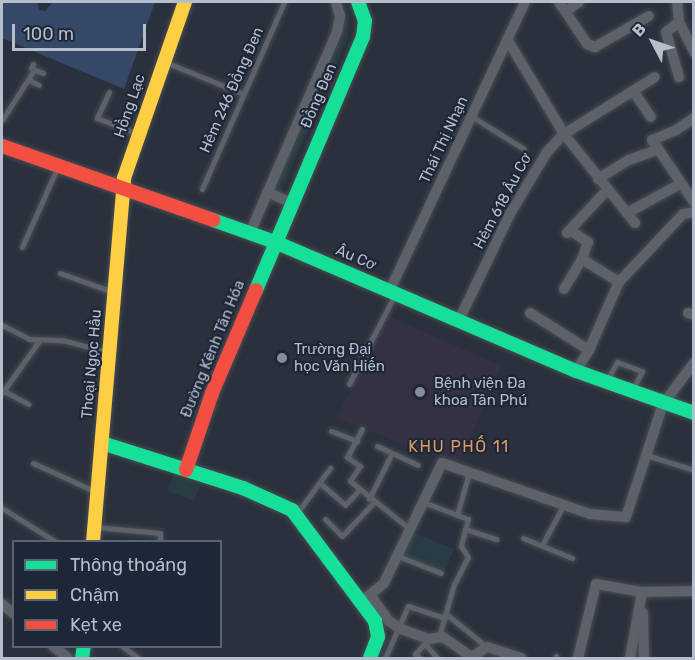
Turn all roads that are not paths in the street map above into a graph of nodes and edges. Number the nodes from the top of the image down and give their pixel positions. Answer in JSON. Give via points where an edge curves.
{"nodes":[{"id":1,"x":185,"y":2,"type":"edge"},
{"id":2,"x":284,"y":2,"type":"edge"},
{"id":3,"x":336,"y":2,"type":"edge"},
{"id":4,"x":358,"y":2,"type":"edge"},
{"id":5,"x":525,"y":2,"type":"edge"},
{"id":6,"x":579,"y":2,"type":"edge"},
{"id":7,"x":677,"y":2,"type":"edge"},
{"id":8,"x":562,"y":6,"type":"edge"},
{"id":9,"x":649,"y":16,"type":"dead end"},
{"id":10,"x":679,"y":22,"type":"junction"},
{"id":11,"x":507,"y":39,"type":"junction"},
{"id":12,"x":692,"y":46,"type":"edge"},
{"id":13,"x":164,"y":62,"type":"junction"},
{"id":14,"x":43,"y":73,"type":"dead end"},
{"id":15,"x":655,"y":76,"type":"dead end"},
{"id":16,"x":679,"y":78,"type":"dead end"},
{"id":17,"x":29,"y":80,"type":"junction"},
{"id":18,"x":39,"y":85,"type":"dead end"},
{"id":19,"x":109,"y":92,"type":"dead end"},
{"id":20,"x":634,"y":92,"type":"junction"},
{"id":21,"x":244,"y":94,"type":"junction"},
{"id":22,"x":4,"y":107,"type":"edge"},
{"id":23,"x":471,"y":116,"type":"junction"},
{"id":24,"x":651,"y":117,"type":"dead end"},
{"id":25,"x":693,"y":118,"type":"edge"},
{"id":26,"x":2,"y":120,"type":"edge"},
{"id":27,"x":138,"y":134,"type":"junction"},
{"id":28,"x":564,"y":134,"type":"junction"},
{"id":29,"x":655,"y":145,"type":"junction"},
{"id":30,"x":2,"y":147,"type":"edge"},
{"id":31,"x":524,"y":149,"type":"dead end"},
{"id":32,"x":58,"y":166,"type":"junction"},
{"id":33,"x":598,"y":179,"type":"junction"},
{"id":34,"x":678,"y":185,"type":"junction"},
{"id":35,"x":123,"y":189,"type":"junction"},
{"id":36,"x":202,"y":189,"type":"dead end"},
{"id":37,"x":607,"y":190,"type":"junction"},
{"id":38,"x":267,"y":192,"type":"junction"},
{"id":39,"x":693,"y":202,"type":"edge"},
{"id":40,"x":292,"y":203,"type":"junction"},
{"id":41,"x":693,"y":212,"type":"edge"},
{"id":42,"x":627,"y":213,"type":"junction"},
{"id":43,"x":635,"y":223,"type":"dead end"},
{"id":44,"x":250,"y":233,"type":"junction"},
{"id":45,"x":275,"y":242,"type":"junction"},
{"id":46,"x":22,"y":247,"type":"dead end"},
{"id":47,"x":582,"y":259,"type":"junction"},
{"id":48,"x":60,"y":273,"type":"dead end"},
{"id":49,"x":619,"y":282,"type":"junction"},
{"id":50,"x":564,"y":289,"type":"dead end"},
{"id":51,"x":393,"y":292,"type":"junction"},
{"id":52,"x":114,"y":293,"type":"junction"},
{"id":53,"x":530,"y":313,"type":"dead end"},
{"id":54,"x":459,"y":320,"type":"junction"},
{"id":55,"x":2,"y":325,"type":"edge"},
{"id":56,"x":39,"y":340,"type":"junction"},
{"id":57,"x":589,"y":350,"type":"junction"},
{"id":58,"x":110,"y":352,"type":"junction"},
{"id":59,"x":693,"y":363,"type":"edge"},
{"id":60,"x":576,"y":371,"type":"junction"},
{"id":61,"x":606,"y":382,"type":"junction"},
{"id":62,"x":349,"y":384,"type":"dead end"},
{"id":63,"x":2,"y":391,"type":"edge"},
{"id":64,"x":631,"y":392,"type":"junction"},
{"id":65,"x":28,"y":404,"type":"dead end"},
{"id":66,"x":663,"y":404,"type":"junction"},
{"id":67,"x":693,"y":413,"type":"edge"},
{"id":68,"x":362,"y":429,"type":"dead end"},
{"id":69,"x":331,"y":431,"type":"dead end"},
{"id":70,"x":357,"y":441,"type":"junction"},
{"id":71,"x":102,"y":443,"type":"junction"},
{"id":72,"x":377,"y":446,"type":"dead end"},
{"id":73,"x":392,"y":453,"type":"junction"},
{"id":74,"x":646,"y":455,"type":"junction"},
{"id":75,"x":33,"y":463,"type":"dead end"},
{"id":76,"x":418,"y":465,"type":"dead end"},
{"id":77,"x":330,"y":468,"type":"dead end"},
{"id":78,"x":693,"y":470,"type":"edge"},
{"id":79,"x":186,"y":471,"type":"junction"},
{"id":80,"x":470,"y":471,"type":"junction"},
{"id":81,"x":320,"y":483,"type":"junction"},
{"id":82,"x":359,"y":490,"type":"junction"},
{"id":83,"x":98,"y":493,"type":"junction"},
{"id":84,"x":371,"y":501,"type":"junction"},
{"id":85,"x":422,"y":502,"type":"junction"},
{"id":86,"x":563,"y":506,"type":"junction"},
{"id":87,"x":2,"y":508,"type":"edge"},
{"id":88,"x":296,"y":514,"type":"junction"},
{"id":89,"x":457,"y":515,"type":"junction"},
{"id":90,"x":325,"y":519,"type":"dead end"},
{"id":91,"x":94,"y":527,"type":"junction"},
{"id":92,"x":465,"y":529,"type":"junction"},
{"id":93,"x":411,"y":530,"type":"junction"},
{"id":94,"x":523,"y":538,"type":"dead end"},
{"id":95,"x":496,"y":539,"type":"dead end"},
{"id":96,"x":54,"y":540,"type":"edge"},
{"id":97,"x":93,"y":540,"type":"edge"},
{"id":98,"x":160,"y":540,"type":"edge"},
{"id":99,"x":542,"y":545,"type":"junction"},
{"id":100,"x":398,"y":556,"type":"junction"},
{"id":101,"x":572,"y":558,"type":"dead end"},
{"id":102,"x":441,"y":573,"type":"dead end"},
{"id":103,"x":693,"y":591,"type":"edge"},
{"id":104,"x":642,"y":592,"type":"junction"},
{"id":105,"x":366,"y":598,"type":"junction"},
{"id":106,"x":445,"y":616,"type":"junction"},
{"id":107,"x":397,"y":627,"type":"junction"},
{"id":108,"x":431,"y":640,"type":"junction"},
{"id":109,"x":56,"y":648,"type":"edge"},
{"id":110,"x":125,"y":648,"type":"edge"},
{"id":111,"x":479,"y":654,"type":"edge"},
{"id":112,"x":418,"y":656,"type":"edge"},
{"id":113,"x":68,"y":658,"type":"edge"},
{"id":114,"x":138,"y":658,"type":"edge"},
{"id":115,"x":370,"y":658,"type":"edge"},
{"id":116,"x":385,"y":658,"type":"edge"},
{"id":117,"x":410,"y":658,"type":"edge"},
{"id":118,"x":437,"y":658,"type":"edge"},
{"id":119,"x":519,"y":658,"type":"edge"},
{"id":120,"x":578,"y":658,"type":"edge"},
{"id":121,"x":630,"y":658,"type":"edge"},
{"id":122,"x":644,"y":658,"type":"edge"}],
"edges":[{"from":1,"to":13,"type":"main road","name":"Hồng Lạc"},
{"from":2,"to":21,"type":"lane","name":"Hẻm 246 Đồng Đen"},
{"from":3,"to":38,"type":"street","name":"Đồng Đen","via":[[340,16],[337,32]]},
{"from":4,"to":40,"type":"main road","name":"Đồng Đen","via":[[365,21],[363,37]]},
{"from":5,"to":11,"type":"street","name":"Thái Thị Nhạn"},
{"from":6,"to":8,"type":"street"},
{"from":7,"to":10,"type":"street"},
{"from":8,"to":9,"type":"street","via":[[587,44],[595,47]]},
{"from":10,"to":12,"type":"street"},
{"from":10,"to":16,"type":"street","via":[[666,32]]},
{"from":11,"to":23,"type":"street","name":"Thái Thị Nhạn"},
{"from":11,"to":28,"type":"street"},
{"from":13,"to":21,"type":"lane"},
{"from":13,"to":27,"type":"main road","name":"Hồng Lạc"},
{"from":14,"to":17,"type":"lane","via":[[33,67]]},
{"from":15,"to":20,"type":"street","name":"Hẻm 618 Âu Cơ"},
{"from":17,"to":18,"type":"lane"},
{"from":17,"to":22,"type":"lane","via":[[25,78]]},
{"from":19,"to":27,"type":"lane","via":[[97,118]]},
{"from":20,"to":24,"type":"street"},
{"from":20,"to":28,"type":"street","name":"Hẻm 618 Âu Cơ"},
{"from":21,"to":36,"type":"lane","name":"Hẻm 246 Đồng Đen"},
{"from":22,"to":26,"type":"lane"},
{"from":23,"to":31,"type":"lane"},
{"from":23,"to":51,"type":"street","name":"Thái Thị Nhạn"},
{"from":25,"to":29,"type":"street"},
{"from":27,"to":35,"type":"main road","name":"Hồng Lạc"},
{"from":28,"to":33,"type":"street"},
{"from":28,"to":54,"type":"street","name":"Hẻm 618 Âu Cơ","via":[[531,176]]},
{"from":29,"to":33,"type":"street"},
{"from":29,"to":34,"type":"street"},
{"from":30,"to":32,"type":"main road","name":"Âu Cơ"},
{"from":32,"to":35,"type":"main road","name":"Âu Cơ"},
{"from":32,"to":46,"type":"lane"},
{"from":33,"to":37,"type":"street"},
{"from":34,"to":39,"type":"street"},
{"from":34,"to":42,"type":"street"},
{"from":35,"to":44,"type":"main road","name":"Âu Cơ"},
{"from":35,"to":52,"type":"main road","name":"Thoại Ngọc Hầu"},
{"from":37,"to":42,"type":"street"},
{"from":37,"to":47,"type":"street","via":[[568,232],[588,242]]},
{"from":38,"to":40,"type":"street"},
{"from":38,"to":44,"type":"street","name":"Đồng Đen"},
{"from":40,"to":45,"type":"main road","name":"Đồng Đen"},
{"from":41,"to":49,"type":"street","via":[[683,214]]},
{"from":42,"to":43,"type":"street"},
{"from":44,"to":45,"type":"main road","name":"Âu Cơ"},
{"from":45,"to":51,"type":"main road","name":"Âu Cơ"},
{"from":45,"to":79,"type":"main road","name":"Đường Kênh Tân Hóa","via":[[212,393]]},
{"from":47,"to":49,"type":"street"},
{"from":47,"to":50,"type":"street"},
{"from":48,"to":52,"type":"lane"},
{"from":49,"to":57,"type":"street"},
{"from":51,"to":54,"type":"main road","name":"Âu Cơ"},
{"from":51,"to":62,"type":"lane"},
{"from":52,"to":58,"type":"main road","name":"Thoại Ngọc Hầu"},
{"from":53,"to":57,"type":"street","via":[[558,327]]},
{"from":54,"to":60,"type":"main road","name":"Âu Cơ"},
{"from":55,"to":56,"type":"lane"},
{"from":56,"to":58,"type":"lane","via":[[62,340]]},
{"from":56,"to":63,"type":"lane"},
{"from":57,"to":60,"type":"street"},
{"from":58,"to":71,"type":"main road","name":"Thoại Ngọc Hầu"},
{"from":59,"to":66,"type":"street"},
{"from":60,"to":61,"type":"main road","name":"Âu Cơ"},
{"from":61,"to":64,"type":"main road","name":"Âu Cơ"},
{"from":61,"to":64,"type":"lane","via":[[617,362],[642,371]]},
{"from":63,"to":65,"type":"lane"},
{"from":64,"to":66,"type":"main road","name":"Âu Cơ"},
{"from":66,"to":67,"type":"main road","name":"Âu Cơ"},
{"from":66,"to":74,"type":"street"},
{"from":68,"to":70,"type":"lane"},
{"from":69,"to":70,"type":"lane"},
{"from":70,"to":82,"type":"lane","via":[[347,457],[360,466],[350,481]]},
{"from":71,"to":79,"type":"main road"},
{"from":71,"to":83,"type":"main road","name":"Thoại Ngọc Hầu"},
{"from":72,"to":73,"type":"lane"},
{"from":73,"to":76,"type":"lane"},
{"from":73,"to":84,"type":"lane"},
{"from":74,"to":78,"type":"lane"},
{"from":74,"to":86,"type":"street","via":[[626,517],[590,514]]},
{"from":75,"to":83,"type":"lane"},
{"from":77,"to":81,"type":"lane"},
{"from":79,"to":88,"type":"main road","via":[[265,496]]},
{"from":80,"to":85,"type":"street","via":[[442,463]]},
{"from":80,"to":86,"type":"street"},
{"from":80,"to":89,"type":"lane"},
{"from":81,"to":82,"type":"lane","via":[[345,505]]},
{"from":81,"to":88,"type":"lane"},
{"from":82,"to":84,"type":"lane"},
{"from":83,"to":91,"type":"main road","name":"Thoại Ngọc Hầu"},
{"from":84,"to":90,"type":"lane","via":[[342,536]]},
{"from":84,"to":93,"type":"lane"},
{"from":85,"to":89,"type":"lane"},
{"from":85,"to":93,"type":"street"},
{"from":86,"to":99,"type":"lane"},
{"from":87,"to":96,"type":"lane"},
{"from":88,"to":105,"type":"main road"},
{"from":89,"to":92,"type":"lane","via":[[468,519]]},
{"from":91,"to":97,"type":"main road","name":"Thoại Ngọc Hầu"},
{"from":91,"to":98,"type":"lane","via":[[160,532]]},
{"from":92,"to":95,"type":"lane"},
{"from":92,"to":106,"type":"lane","via":[[461,546],[468,557]]},
{"from":93,"to":100,"type":"street"},
{"from":94,"to":99,"type":"lane"},
{"from":99,"to":101,"type":"lane"},
{"from":100,"to":102,"type":"lane"},
{"from":100,"to":105,"type":"street","via":[[384,583]]},
{"from":103,"to":104,"type":"street"},
{"from":104,"to":120,"type":"street","via":[[600,583],[594,586]]},
{"from":104,"to":121,"type":"street"},
{"from":104,"to":122,"type":"street"},
{"from":105,"to":107,"type":"street"},
{"from":105,"to":115,"type":"main road","via":[[378,631]]},
{"from":106,"to":107,"type":"lane","via":[[408,606]]},
{"from":106,"to":108,"type":"lane"},
{"from":106,"to":111,"type":"lane"},
{"from":107,"to":108,"type":"street"},
{"from":107,"to":116,"type":"lane"},
{"from":108,"to":111,"type":"street"},
{"from":108,"to":112,"type":"lane"},
{"from":108,"to":118,"type":"lane"},
{"from":109,"to":113,"type":"street"},
{"from":110,"to":114,"type":"lane"},
{"from":111,"to":119,"type":"street"},
{"from":112,"to":117,"type":"lane"}]}
